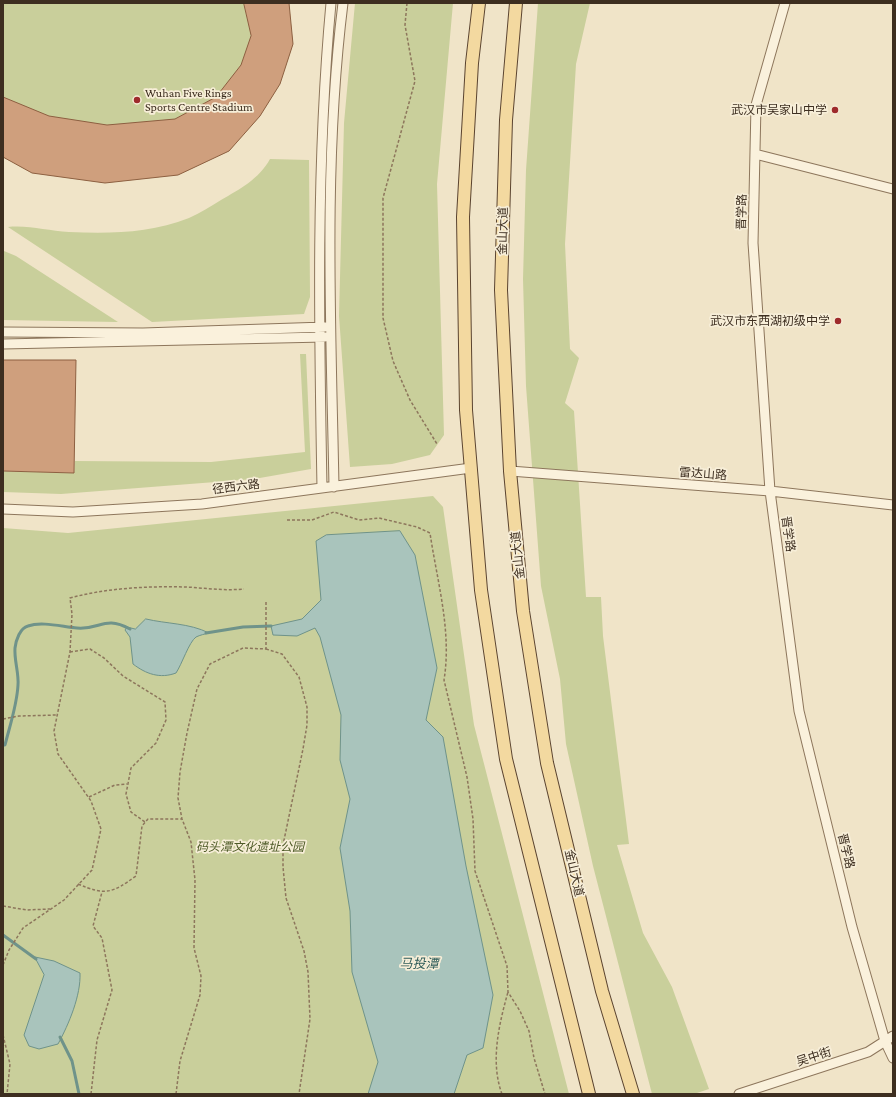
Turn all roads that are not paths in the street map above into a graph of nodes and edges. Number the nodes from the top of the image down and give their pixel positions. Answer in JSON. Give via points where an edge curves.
{"nodes":[{"id":1,"x":331,"y":3,"type":"edge"},
{"id":2,"x":342,"y":3,"type":"edge"},
{"id":3,"x":479,"y":3,"type":"edge"},
{"id":4,"x":516,"y":3,"type":"edge"},
{"id":5,"x":786,"y":3,"type":"edge"},
{"id":6,"x":755,"y":154,"type":"junction"},
{"id":7,"x":893,"y":189,"type":"edge"},
{"id":8,"x":331,"y":326,"type":"junction"},
{"id":9,"x":320,"y":327,"type":"junction"},
{"id":10,"x":3,"y":332,"type":"edge"},
{"id":11,"x":331,"y":336,"type":"junction"},
{"id":12,"x":320,"y":337,"type":"junction"},
{"id":13,"x":3,"y":344,"type":"edge"},
{"id":14,"x":471,"y":468,"type":"junction"},
{"id":15,"x":510,"y":471,"type":"junction"},
{"id":16,"x":334,"y":487,"type":"junction"},
{"id":17,"x":322,"y":488,"type":"junction"},
{"id":18,"x":770,"y":491,"type":"junction"},
{"id":19,"x":893,"y":505,"type":"edge"},
{"id":20,"x":3,"y":509,"type":"edge"},
{"id":21,"x":889,"y":1039,"type":"edge"},
{"id":22,"x":893,"y":1058,"type":"edge"},
{"id":23,"x":589,"y":1094,"type":"edge"},
{"id":24,"x":633,"y":1094,"type":"edge"},
{"id":25,"x":739,"y":1094,"type":"edge"}],
"edges":[{"from":1,"to":9,"type":"street","via":[[322,134]]},
{"from":2,"to":8,"type":"street","via":[[334,109]]},
{"from":3,"to":14,"type":"main road","via":[[472,63],[463,217],[466,410]]},
{"from":4,"to":15,"type":"main road","name":"金山大道","via":[[506,120],[501,290]]},
{"from":5,"to":6,"type":"street","name":"晋学路","via":[[756,105]]},
{"from":6,"to":7,"type":"street"},
{"from":6,"to":18,"type":"street","name":"晋学路","via":[[753,243]]},
{"from":8,"to":9,"type":"street"},
{"from":8,"to":11,"type":"street"},
{"from":9,"to":10,"type":"street","via":[[142,333]]},
{"from":9,"to":12,"type":"street"},
{"from":11,"to":12,"type":"street"},
{"from":11,"to":16,"type":"street"},
{"from":12,"to":13,"type":"street"},
{"from":12,"to":17,"type":"street"},
{"from":14,"to":16,"type":"street","name":"径西六路"},
{"from":14,"to":23,"type":"main road","via":[[481,590],[506,759]]},
{"from":15,"to":18,"type":"street","name":"雷达山路"},
{"from":15,"to":24,"type":"main road","name":"金山大道","via":[[523,611],[547,763],[602,991]]},
{"from":16,"to":17,"type":"street","name":"径西六路"},
{"from":17,"to":20,"type":"street","name":"径西六路","via":[[202,504],[73,512]]},
{"from":18,"to":19,"type":"street","name":"雷达山路"},
{"from":18,"to":21,"type":"street","name":"晋学路","via":[[799,711],[852,927]]},
{"from":21,"to":22,"type":"street","name":"晋学路"},
{"from":21,"to":25,"type":"street","name":"吴中街","via":[[868,1052]]}]}
